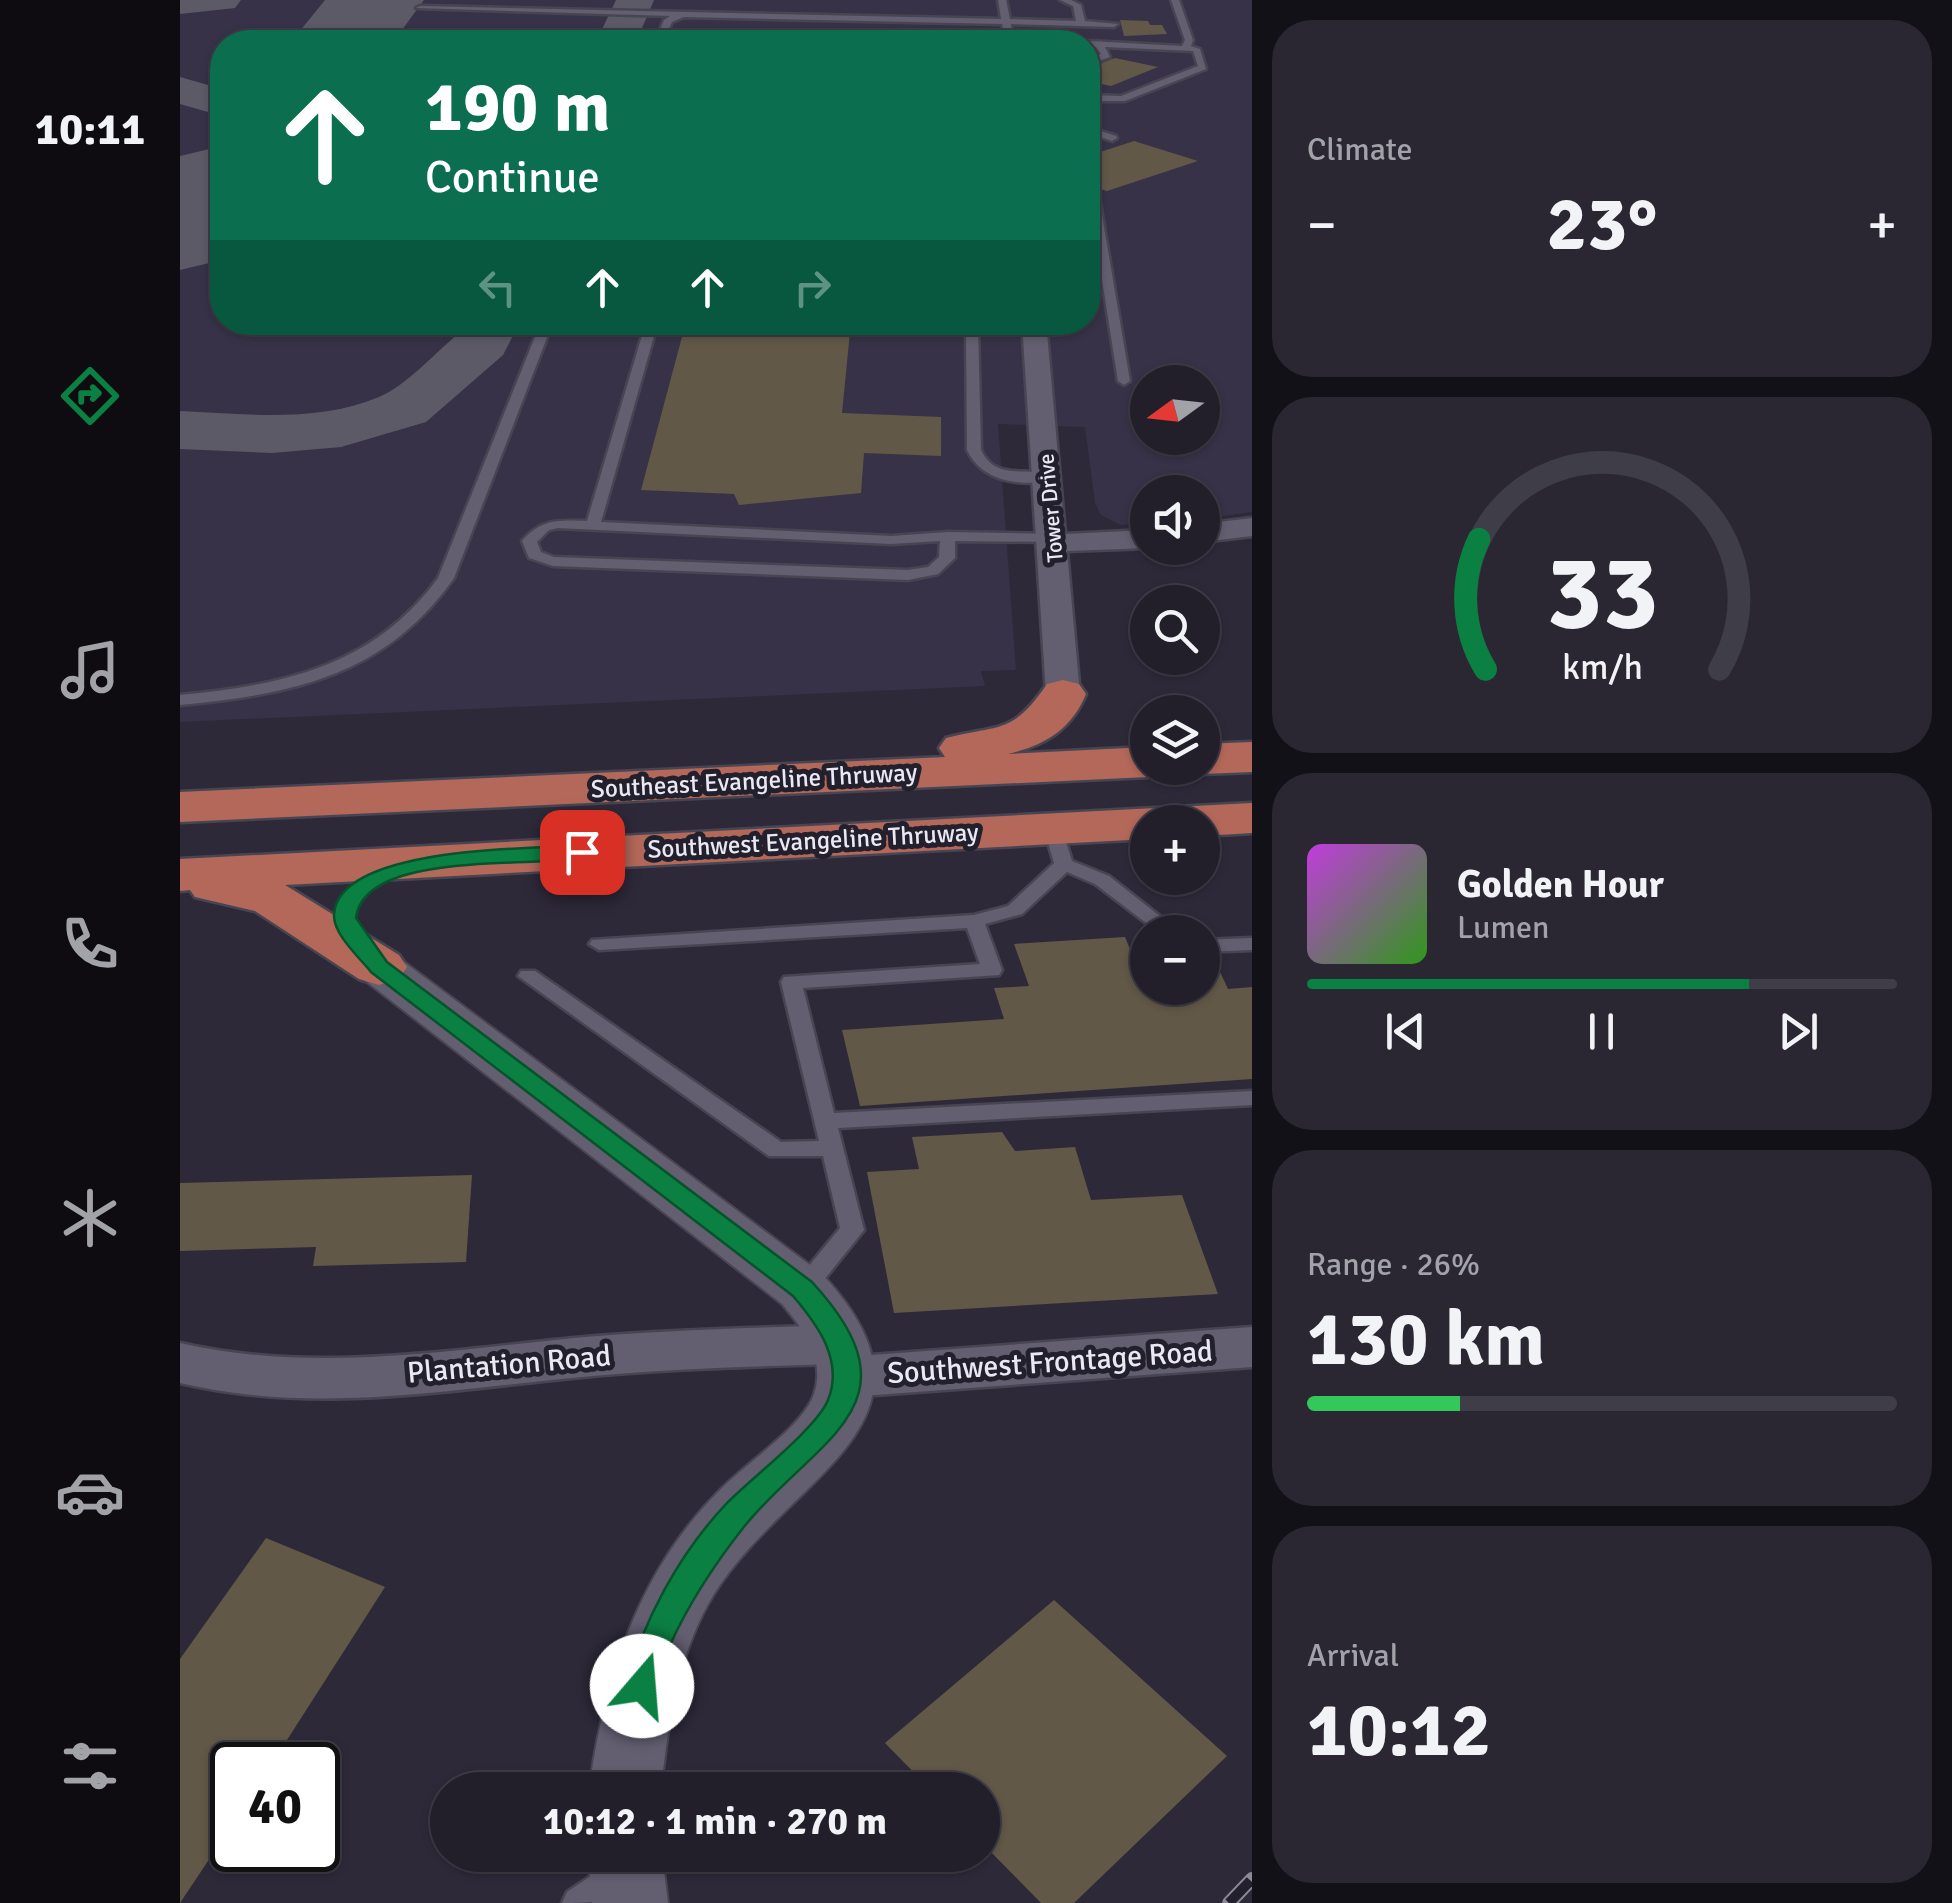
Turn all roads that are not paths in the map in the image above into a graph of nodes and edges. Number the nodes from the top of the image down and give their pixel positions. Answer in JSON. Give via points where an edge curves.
{"nodes":[{"id":1,"x":1002,"y":0,"type":"edge"},
{"id":2,"x":1064,"y":0,"type":"edge"},
{"id":3,"x":1175,"y":0,"type":"edge"},
{"id":4,"x":420,"y":8,"type":"dead end"},
{"id":5,"x":682,"y":14,"type":"junction"},
{"id":6,"x":1081,"y":24,"type":"junction"},
{"id":7,"x":1114,"y":24,"type":"dead end"},
{"id":8,"x":664,"y":30,"type":"edge"},
{"id":9,"x":957,"y":30,"type":"edge"},
{"id":10,"x":1007,"y":30,"type":"edge"},
{"id":11,"x":1032,"y":30,"type":"edge"},
{"id":12,"x":1100,"y":44,"type":"edge"},
{"id":13,"x":1186,"y":48,"type":"junction"},
{"id":14,"x":1100,"y":98,"type":"edge"},
{"id":15,"x":1100,"y":134,"type":"edge"},
{"id":16,"x":1112,"y":138,"type":"dead end"},
{"id":17,"x":1100,"y":234,"type":"edge"},
{"id":18,"x":543,"y":335,"type":"edge"},
{"id":19,"x":648,"y":335,"type":"edge"},
{"id":20,"x":972,"y":335,"type":"edge"},
{"id":21,"x":1035,"y":335,"type":"edge"},
{"id":22,"x":1124,"y":381,"type":"dead end"},
{"id":23,"x":1047,"y":478,"type":"junction"},
{"id":24,"x":593,"y":524,"type":"junction"},
{"id":25,"x":1252,"y":527,"type":"edge"},
{"id":26,"x":1220,"y":530,"type":"edge"},
{"id":27,"x":948,"y":536,"type":"junction"},
{"id":28,"x":1130,"y":538,"type":"edge"},
{"id":29,"x":1053,"y":540,"type":"junction"},
{"id":30,"x":1064,"y":694,"type":"junction"},
{"id":31,"x":180,"y":700,"type":"edge"},
{"id":32,"x":1252,"y":757,"type":"edge"},
{"id":33,"x":1220,"y":758,"type":"edge"},
{"id":34,"x":1130,"y":763,"type":"edge"},
{"id":35,"x":1090,"y":765,"type":"junction"},
{"id":36,"x":975,"y":770,"type":"junction"},
{"id":37,"x":714,"y":782,"type":"junction"},
{"id":38,"x":180,"y":807,"type":"edge"},
{"id":39,"x":1252,"y":818,"type":"edge"},
{"id":40,"x":1220,"y":820,"type":"edge"},
{"id":41,"x":1130,"y":828,"type":"edge"},
{"id":42,"x":967,"y":830,"type":"junction"},
{"id":43,"x":1059,"y":846,"type":"junction"},
{"id":44,"x":436,"y":860,"type":"junction"},
{"id":45,"x":180,"y":875,"type":"edge"},
{"id":46,"x":180,"y":884,"type":"edge"},
{"id":47,"x":1148,"y":915,"type":"edge"},
{"id":48,"x":974,"y":921,"type":"junction"},
{"id":49,"x":600,"y":944,"type":"dead end"},
{"id":50,"x":1252,"y":944,"type":"edge"},
{"id":51,"x":1220,"y":945,"type":"edge"},
{"id":52,"x":379,"y":967,"type":"junction"},
{"id":53,"x":528,"y":976,"type":"dead end"},
{"id":54,"x":1252,"y":1098,"type":"edge"},
{"id":55,"x":825,"y":1121,"type":"junction"},
{"id":56,"x":832,"y":1148,"type":"junction"},
{"id":57,"x":802,"y":1289,"type":"junction"},
{"id":58,"x":1252,"y":1347,"type":"edge"},
{"id":59,"x":844,"y":1360,"type":"junction"},
{"id":60,"x":180,"y":1362,"type":"edge"},
{"id":61,"x":627,"y":1772,"type":"edge"}],
"edges":[{"from":1,"to":10,"type":"lane"},
{"from":2,"to":6,"type":"lane","via":[[1077,5]]},
{"from":3,"to":13,"type":"lane"},
{"from":4,"to":5,"type":"lane"},
{"from":5,"to":8,"type":"lane","via":[[670,17]]},
{"from":5,"to":9,"type":"lane"},
{"from":6,"to":7,"type":"lane"},
{"from":6,"to":11,"type":"lane"},
{"from":12,"to":13,"type":"lane"},
{"from":13,"to":14,"type":"lane","via":[[1196,49],[1202,67],[1122,99]]},
{"from":15,"to":16,"type":"lane"},
{"from":17,"to":22,"type":"lane"},
{"from":18,"to":31,"type":"lane","via":[[446,578],[408,627],[302,679]]},
{"from":19,"to":24,"type":"lane"},
{"from":20,"to":23,"type":"lane","via":[[978,463],[988,472]]},
{"from":21,"to":23,"type":"street","name":"Tower Drive"},
{"from":23,"to":29,"type":"street","name":"Tower Drive"},
{"from":24,"to":27,"type":"lane","via":[[891,540]]},
{"from":24,"to":27,"type":"lane","via":[[544,527],[529,540],[534,555],[908,576],[933,570],[947,558]]},
{"from":25,"to":26,"type":"street"},
{"from":27,"to":29,"type":"lane"},
{"from":28,"to":29,"type":"street"},
{"from":29,"to":30,"type":"street","name":"Tower Drive"},
{"from":30,"to":35,"type":"highway"},
{"from":30,"to":37,"type":"highway","via":[[1045,723],[995,743]]},
{"from":32,"to":33,"type":"highway"},
{"from":34,"to":35,"type":"highway","name":"Southeast Evangeline Thruway"},
{"from":35,"to":36,"type":"highway","name":"Southeast Evangeline Thruway"},
{"from":35,"to":42,"type":"highway","via":[[1100,795],[1090,809]]},
{"from":36,"to":37,"type":"highway","name":"Southeast Evangeline Thruway"},
{"from":36,"to":42,"type":"highway","via":[[1006,778],[1021,797],[1012,810]]},
{"from":37,"to":38,"type":"highway","name":"Southeast Evangeline Thruway"},
{"from":39,"to":40,"type":"highway"},
{"from":41,"to":43,"type":"highway","name":"Southwest Evangeline Thruway"},
{"from":42,"to":43,"type":"highway","name":"Southwest Evangeline Thruway"},
{"from":42,"to":44,"type":"highway","name":"Southwest Evangeline Thruway"},
{"from":43,"to":47,"type":"lane"},
{"from":43,"to":48,"type":"lane","via":[[1015,910]]},
{"from":44,"to":45,"type":"highway","name":"Southwest Evangeline Thruway"},
{"from":44,"to":52,"type":"highway","via":[[376,879],[346,909],[350,930]]},
{"from":46,"to":52,"type":"highway","via":[[272,898]]},
{"from":48,"to":49,"type":"lane"},
{"from":48,"to":55,"type":"lane","via":[[992,970],[791,982]]},
{"from":50,"to":51,"type":"lane"},
{"from":52,"to":57,"type":"street"},
{"from":53,"to":56,"type":"lane","via":[[776,1150]]},
{"from":54,"to":55,"type":"lane"},
{"from":55,"to":56,"type":"lane"},
{"from":56,"to":57,"type":"lane","via":[[852,1230]]},
{"from":57,"to":59,"type":"street","via":[[828,1317]]},
{"from":58,"to":59,"type":"street","name":"Southwest Frontage Road"},
{"from":59,"to":60,"type":"street","name":"Plantation Road","via":[[638,1352],[333,1380],[268,1379]]},
{"from":59,"to":61,"type":"street","via":[[843,1400],[832,1420],[734,1516],[686,1581],[652,1648],[631,1723]]}]}
